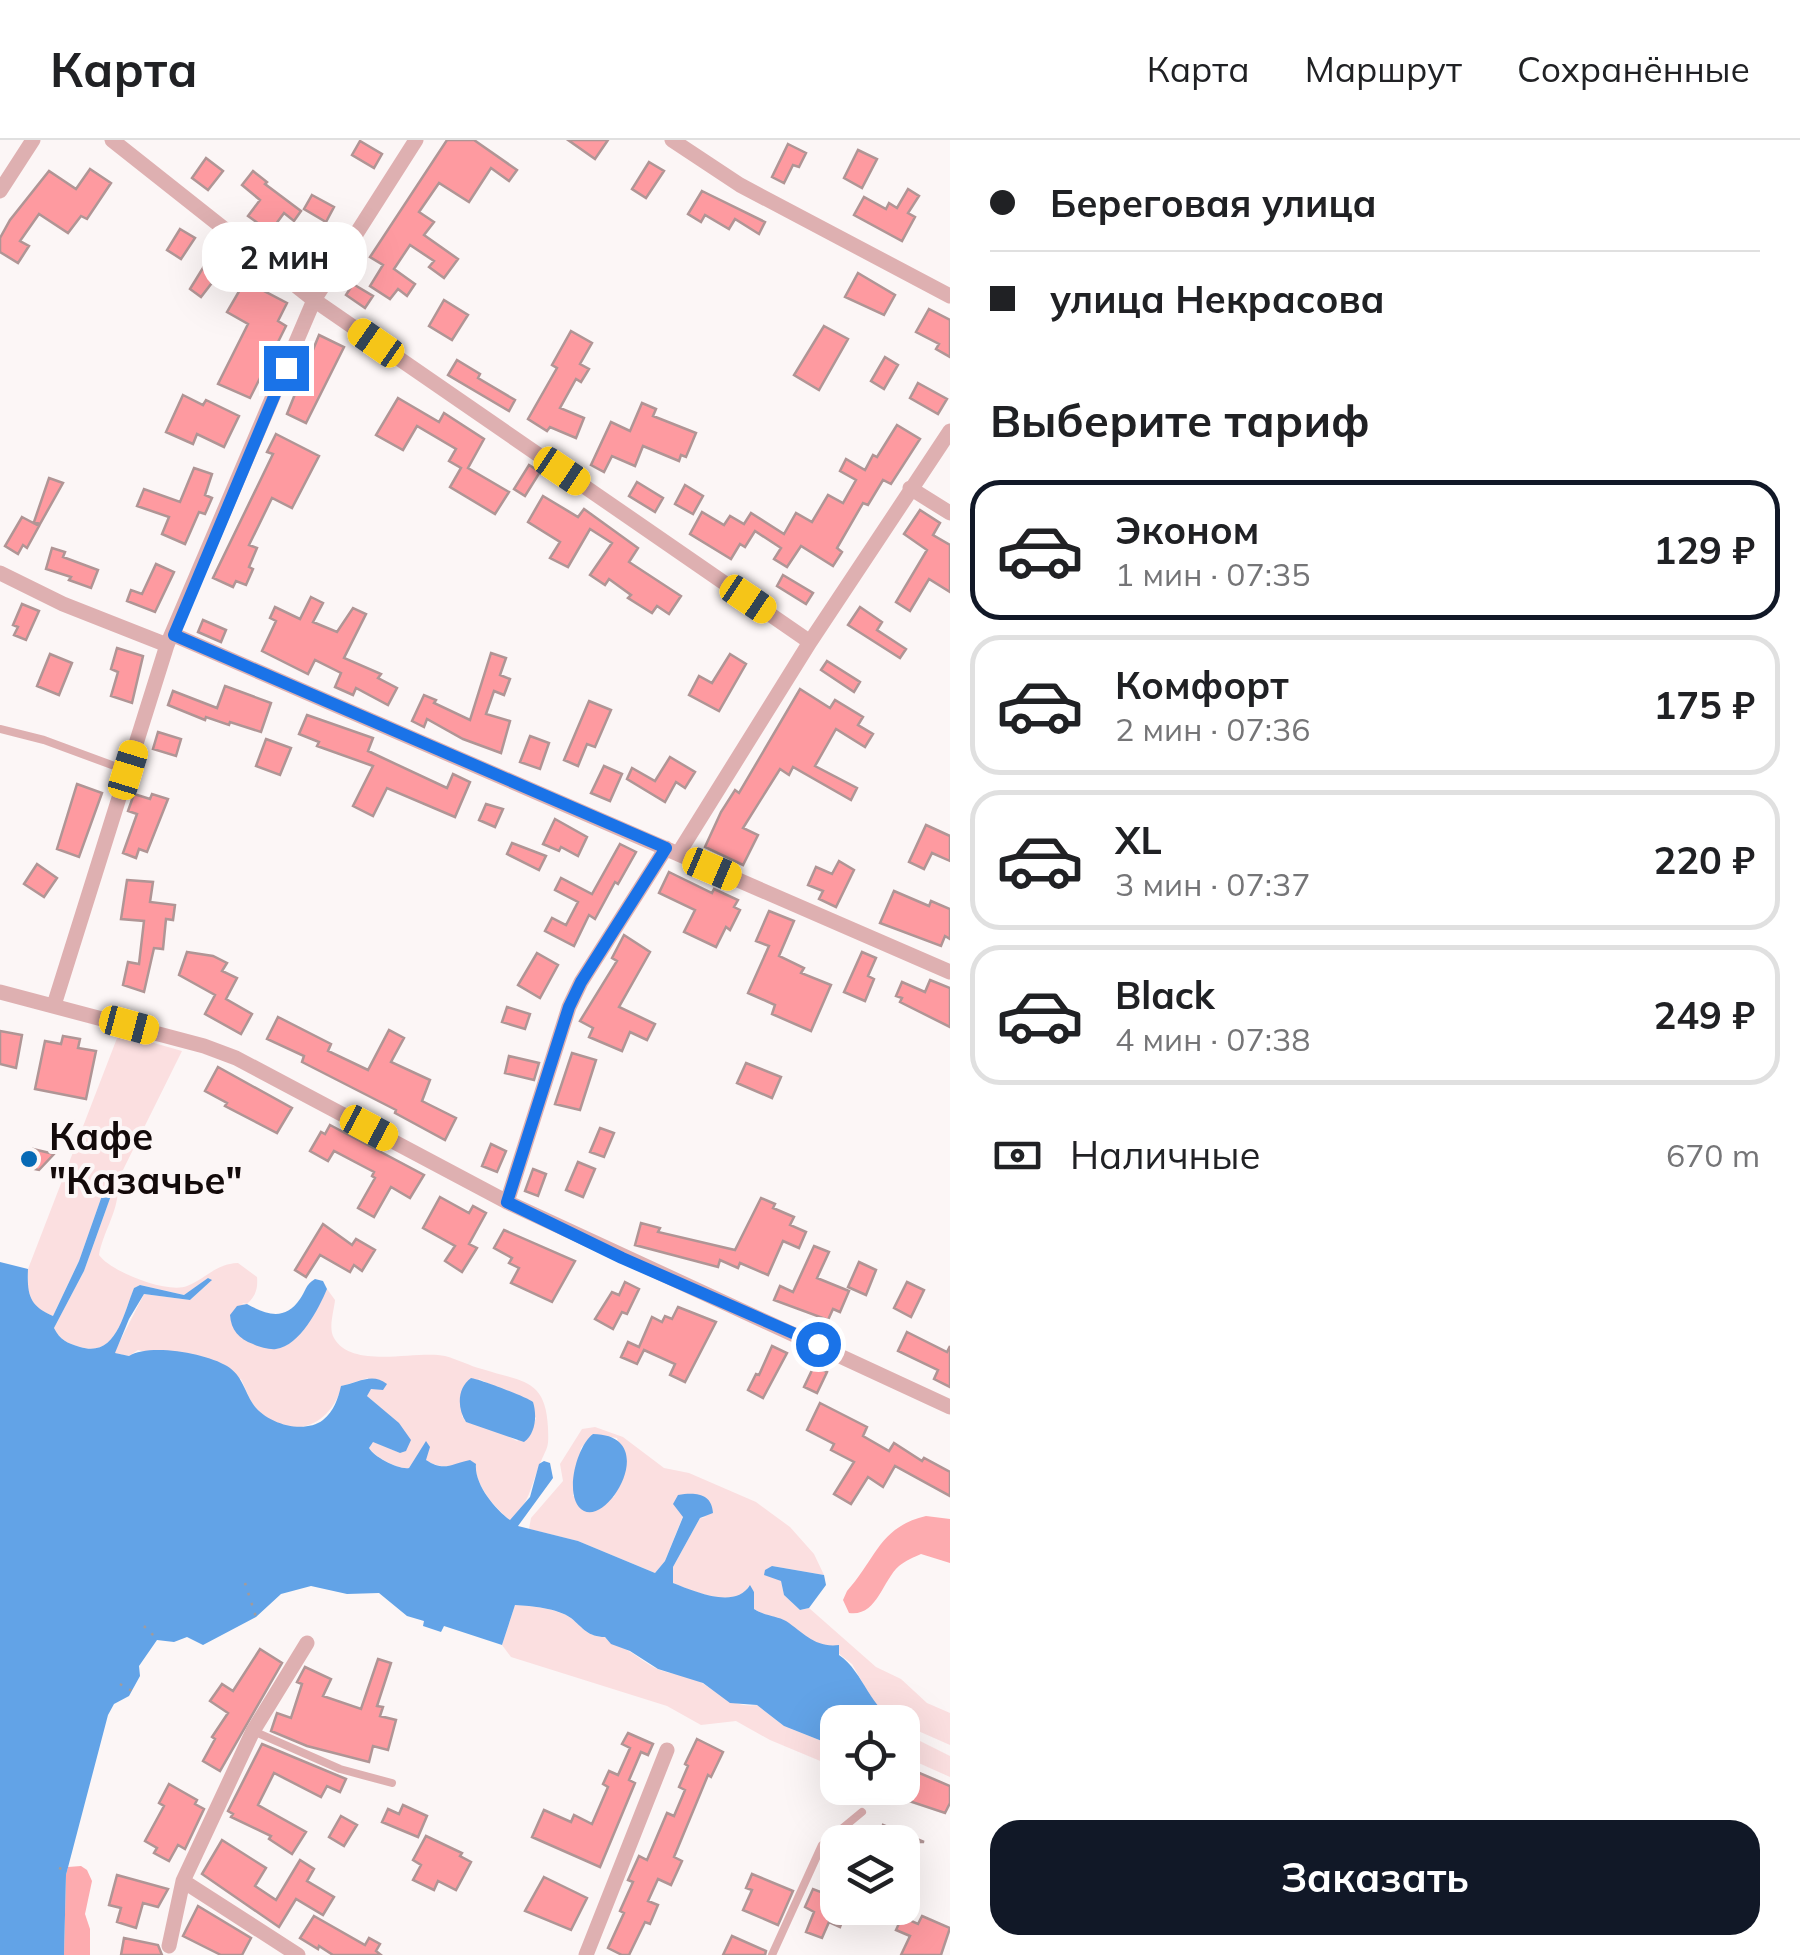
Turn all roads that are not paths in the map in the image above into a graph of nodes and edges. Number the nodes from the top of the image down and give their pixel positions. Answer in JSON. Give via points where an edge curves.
{"nodes":[{"id":1,"x":33,"y":140,"type":"edge"},
{"id":2,"x":112,"y":140,"type":"edge"},
{"id":3,"x":416,"y":140,"type":"edge"},
{"id":4,"x":672,"y":140,"type":"edge"},
{"id":5,"x":0,"y":191,"type":"edge"},
{"id":6,"x":950,"y":296,"type":"edge"},
{"id":7,"x":314,"y":300,"type":"junction"},
{"id":8,"x":950,"y":432,"type":"edge"},
{"id":9,"x":910,"y":488,"type":"junction"},
{"id":10,"x":950,"y":513,"type":"edge"},
{"id":11,"x":0,"y":573,"type":"edge"},
{"id":12,"x":171,"y":640,"type":"junction"},
{"id":13,"x":810,"y":642,"type":"junction"},
{"id":14,"x":0,"y":728,"type":"edge"},
{"id":15,"x":128,"y":770,"type":"junction"},
{"id":16,"x":672,"y":851,"type":"junction"},
{"id":17,"x":950,"y":972,"type":"edge"},
{"id":18,"x":0,"y":992,"type":"edge"},
{"id":19,"x":54,"y":1004,"type":"junction"},
{"id":20,"x":507,"y":1202,"type":"junction"},
{"id":21,"x":950,"y":1407,"type":"edge"},
{"id":22,"x":307,"y":1644,"type":"dead end"},
{"id":23,"x":253,"y":1731,"type":"junction"},
{"id":24,"x":667,"y":1750,"type":"dead end"},
{"id":25,"x":392,"y":1783,"type":"dead end"},
{"id":26,"x":862,"y":1812,"type":"dead end"},
{"id":27,"x":183,"y":1881,"type":"junction"},
{"id":28,"x":169,"y":1946,"type":"dead end"},
{"id":29,"x":298,"y":1955,"type":"edge"},
{"id":30,"x":586,"y":1955,"type":"edge"},
{"id":31,"x":772,"y":1955,"type":"edge"}],
"edges":[{"from":1,"to":5,"type":"street"},
{"from":2,"to":7,"type":"street"},
{"from":3,"to":7,"type":"street"},
{"from":4,"to":6,"type":"street","via":[[740,185]]},
{"from":7,"to":12,"type":"street"},
{"from":7,"to":13,"type":"street"},
{"from":8,"to":9,"type":"street"},
{"from":9,"to":10,"type":"street"},
{"from":9,"to":13,"type":"street"},
{"from":11,"to":12,"type":"street","via":[[63,604]]},
{"from":12,"to":15,"type":"street"},
{"from":12,"to":16,"type":"street"},
{"from":13,"to":16,"type":"street"},
{"from":14,"to":15,"type":"lane"},
{"from":15,"to":19,"type":"street"},
{"from":16,"to":17,"type":"street"},
{"from":16,"to":20,"type":"street","via":[[569,1007]]},
{"from":18,"to":19,"type":"street"},
{"from":19,"to":20,"type":"street","via":[[236,1058]]},
{"from":20,"to":21,"type":"street"},
{"from":22,"to":23,"type":"street"},
{"from":23,"to":25,"type":"lane","via":[[340,1769]]},
{"from":23,"to":27,"type":"street"},
{"from":24,"to":30,"type":"street"},
{"from":26,"to":31,"type":"lane","via":[[822,1845]]},
{"from":27,"to":28,"type":"street"},
{"from":27,"to":29,"type":"street"}]}
